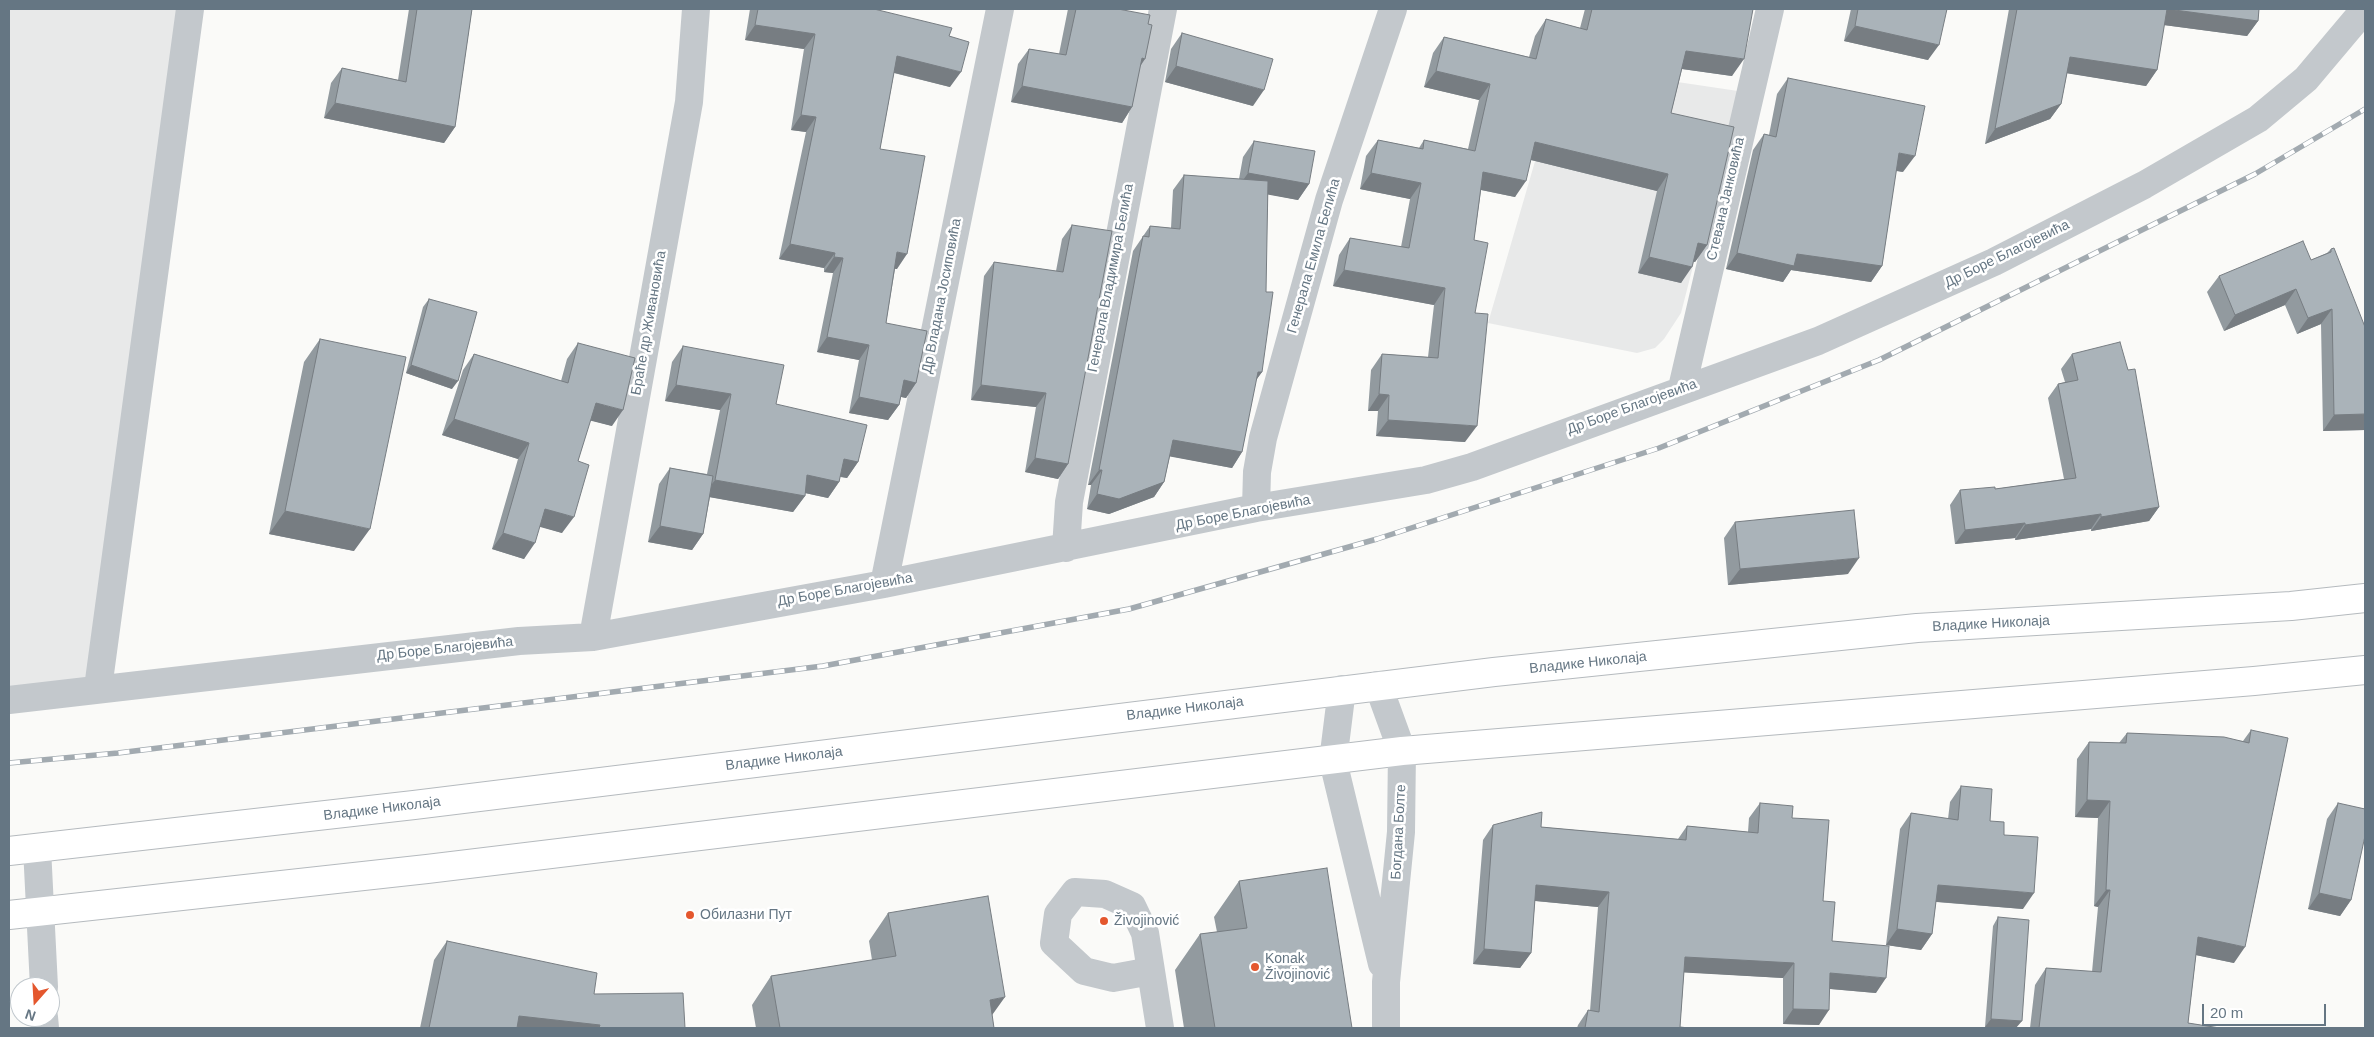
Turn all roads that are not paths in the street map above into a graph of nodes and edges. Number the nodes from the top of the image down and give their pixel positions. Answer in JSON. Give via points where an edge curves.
{"nodes":[{"id":1,"x":190,"y":9,"type":"edge"},
{"id":2,"x":696,"y":9,"type":"edge"},
{"id":3,"x":1000,"y":9,"type":"edge"},
{"id":4,"x":1163,"y":9,"type":"edge"},
{"id":5,"x":1394,"y":9,"type":"edge"},
{"id":6,"x":1770,"y":9,"type":"edge"},
{"id":7,"x":2364,"y":9,"type":"edge"},
{"id":8,"x":1682,"y":388,"type":"junction"},
{"id":9,"x":1256,"y":508,"type":"junction"},
{"id":10,"x":1066,"y":548,"type":"junction"},
{"id":11,"x":884,"y":584,"type":"junction"},
{"id":12,"x":2365,"y":598,"type":"edge"},
{"id":13,"x":593,"y":636,"type":"junction"},
{"id":14,"x":2365,"y":670,"type":"edge"},
{"id":15,"x":1378,"y":685,"type":"junction"},
{"id":16,"x":98,"y":688,"type":"junction"},
{"id":17,"x":1342,"y":689,"type":"junction"},
{"id":18,"x":9,"y":700,"type":"edge"},
{"id":19,"x":1402,"y":752,"type":"junction"},
{"id":20,"x":1333,"y":760,"type":"junction"},
{"id":21,"x":37,"y":848,"type":"junction"},
{"id":22,"x":9,"y":851,"type":"edge"},
{"id":23,"x":40,"y":912,"type":"junction"},
{"id":24,"x":9,"y":914,"type":"edge"},
{"id":25,"x":1151,"y":971,"type":"dead end"},
{"id":26,"x":43,"y":977,"type":"edge"},
{"id":27,"x":1386,"y":982,"type":"junction"},
{"id":28,"x":1160,"y":1028,"type":"edge"},
{"id":29,"x":1386,"y":1028,"type":"edge"}],
"edges":[{"from":1,"to":16,"type":"street"},
{"from":2,"to":13,"type":"street","name":"Браће др Живановића","via":[[689,102]]},
{"from":3,"to":11,"type":"street","name":"Др Владана Јосиповића"},
{"from":4,"to":10,"type":"street","name":"Генерала Владимира Белића","via":[[1069,502]]},
{"from":5,"to":9,"type":"street","name":"Генерала Емила Белића","via":[[1329,200],[1263,438],[1257,472]]},
{"from":6,"to":8,"type":"street","name":"Стевана Јанковића"},
{"from":7,"to":8,"type":"street","name":"Др Боре Благојевића","via":[[2306,79],[2282,100],[2258,119],[2144,185],[1994,262],[1835,333]]},
{"from":8,"to":9,"type":"street","name":"Др Боре Благојевића","via":[[1472,467],[1426,480]]},
{"from":9,"to":10,"type":"street","name":"Др Боре Благојевића"},
{"from":10,"to":11,"type":"street","name":"Др Боре Благојевића"},
{"from":11,"to":13,"type":"street","name":"Др Боре Благојевића"},
{"from":12,"to":15,"type":"main road","name":"Владике Николаја","via":[[2291,606],[1917,628]]},
{"from":13,"to":16,"type":"street","name":"Др Боре Благојевића","via":[[519,641]]},
{"from":14,"to":19,"type":"main road"},
{"from":15,"to":17,"type":"main road","name":"Владике Николаја"},
{"from":15,"to":19,"type":"street","name":"Богдана Болте"},
{"from":16,"to":18,"type":"street","name":"Др Боре Благојевића"},
{"from":17,"to":20,"type":"street","name":"Богдана Болте"},
{"from":17,"to":21,"type":"main road","name":"Владике Николаја","via":[[414,805]]},
{"from":19,"to":20,"type":"main road"},
{"from":19,"to":27,"type":"street","name":"Богдана Болте","via":[[1401,832]]},
{"from":20,"to":23,"type":"main road"},
{"from":20,"to":27,"type":"street","name":"Богдана Болте"},
{"from":21,"to":22,"type":"main road","name":"Владике Николаја"},
{"from":21,"to":23,"type":"street"},
{"from":23,"to":24,"type":"main road"},
{"from":23,"to":26,"type":"street"},
{"from":25,"to":28,"type":"street"},
{"from":27,"to":29,"type":"street","name":"Богдана Болте"}]}
